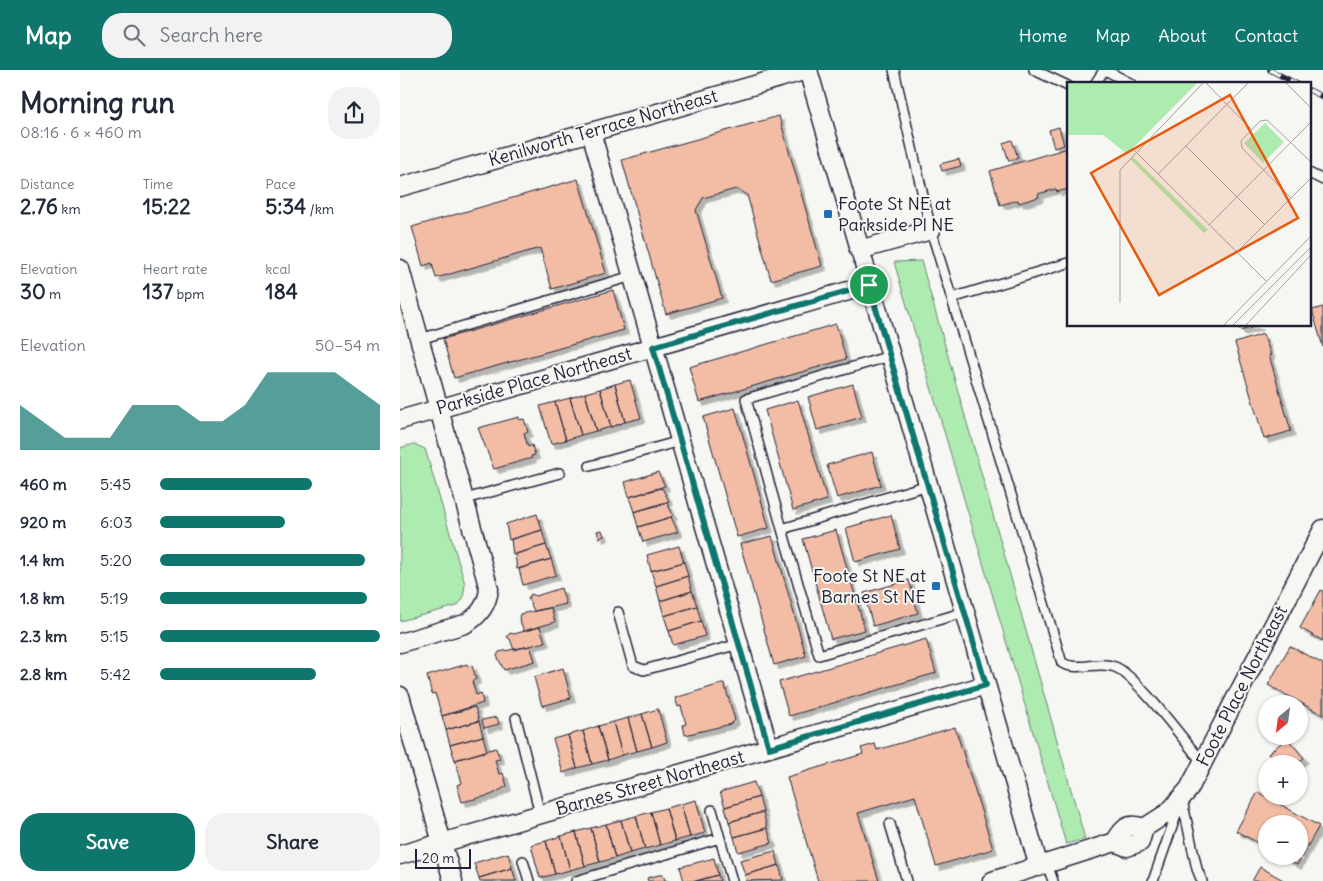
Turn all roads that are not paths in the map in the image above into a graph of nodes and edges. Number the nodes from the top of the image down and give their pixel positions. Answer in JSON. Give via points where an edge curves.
{"nodes":[{"id":1,"x":807,"y":70,"type":"edge"},
{"id":2,"x":894,"y":70,"type":"edge"},
{"id":3,"x":1034,"y":70,"type":"edge"},
{"id":4,"x":1104,"y":70,"type":"edge"},
{"id":5,"x":1096,"y":82,"type":"edge"},
{"id":6,"x":1128,"y":82,"type":"edge"},
{"id":7,"x":1067,"y":86,"type":"edge"},
{"id":8,"x":591,"y":132,"type":"junction"},
{"id":9,"x":1311,"y":174,"type":"edge"},
{"id":10,"x":1323,"y":180,"type":"edge"},
{"id":11,"x":400,"y":187,"type":"edge"},
{"id":12,"x":931,"y":230,"type":"junction"},
{"id":13,"x":859,"y":250,"type":"junction"},
{"id":14,"x":1067,"y":263,"type":"edge"},
{"id":15,"x":400,"y":269,"type":"edge"},
{"id":16,"x":632,"y":276,"type":"junction"},
{"id":17,"x":869,"y":285,"type":"junction"},
{"id":18,"x":952,"y":298,"type":"junction"},
{"id":19,"x":420,"y":339,"type":"junction"},
{"id":20,"x":653,"y":347,"type":"junction"},
{"id":21,"x":890,"y":356,"type":"junction"},
{"id":22,"x":439,"y":408,"type":"junction"},
{"id":23,"x":400,"y":420,"type":"edge"},
{"id":24,"x":680,"y":441,"type":"junction"},
{"id":25,"x":590,"y":466,"type":"dead end"},
{"id":26,"x":560,"y":473,"type":"dead end"},
{"id":27,"x":928,"y":485,"type":"junction"},
{"id":28,"x":465,"y":499,"type":"junction"},
{"id":29,"x":782,"y":529,"type":"junction"},
{"id":30,"x":1323,"y":529,"type":"edge"},
{"id":31,"x":618,"y":612,"type":"dead end"},
{"id":32,"x":965,"y":612,"type":"junction"},
{"id":33,"x":400,"y":643,"type":"edge"},
{"id":34,"x":739,"y":644,"type":"junction"},
{"id":35,"x":986,"y":685,"type":"junction"},
{"id":36,"x":400,"y":696,"type":"edge"},
{"id":37,"x":516,"y":718,"type":"dead end"},
{"id":38,"x":769,"y":748,"type":"junction"},
{"id":39,"x":1203,"y":763,"type":"junction"},
{"id":40,"x":1182,"y":800,"type":"junction"},
{"id":41,"x":712,"y":810,"type":"dead end"},
{"id":42,"x":540,"y":814,"type":"junction"},
{"id":43,"x":890,"y":824,"type":"dead end"},
{"id":44,"x":720,"y":838,"type":"junction"},
{"id":45,"x":441,"y":843,"type":"junction"},
{"id":46,"x":400,"y":855,"type":"edge"},
{"id":47,"x":523,"y":861,"type":"dead end"},
{"id":48,"x":1043,"y":865,"type":"junction"},
{"id":49,"x":453,"y":881,"type":"edge"},
{"id":50,"x":529,"y":881,"type":"edge"},
{"id":51,"x":576,"y":881,"type":"edge"},
{"id":52,"x":732,"y":881,"type":"edge"},
{"id":53,"x":907,"y":881,"type":"edge"},
{"id":54,"x":993,"y":881,"type":"edge"},
{"id":55,"x":1053,"y":881,"type":"edge"},
{"id":56,"x":1153,"y":881,"type":"edge"},
{"id":57,"x":1202,"y":881,"type":"edge"}],
"edges":[{"from":1,"to":8,"type":"street","name":"Kenilworth Terrace Northeast"},
{"from":1,"to":13,"type":"street"},
{"from":2,"to":12,"type":"lane"},
{"from":3,"to":7,"type":"lane"},
{"from":4,"to":5,"type":"lane"},
{"from":4,"to":6,"type":"lane"},
{"from":8,"to":11,"type":"street","name":"Kenilworth Terrace Northeast"},
{"from":8,"to":16,"type":"street"},
{"from":9,"to":10,"type":"lane"},
{"from":12,"to":13,"type":"street"},
{"from":12,"to":18,"type":"lane"},
{"from":13,"to":17,"type":"street"},
{"from":14,"to":18,"type":"lane"},
{"from":15,"to":19,"type":"street"},
{"from":16,"to":19,"type":"lane"},
{"from":16,"to":20,"type":"street"},
{"from":17,"to":20,"type":"street","name":"Parkside Place Northeast"},
{"from":17,"to":21,"type":"street"},
{"from":18,"to":39,"type":"lane","via":[[1062,663],[1070,667],[1108,665],[1118,668],[1140,688]]},
{"from":19,"to":22,"type":"street"},
{"from":20,"to":22,"type":"street","name":"Parkside Place Northeast"},
{"from":20,"to":24,"type":"street"},
{"from":21,"to":27,"type":"street"},
{"from":21,"to":29,"type":"lane","via":[[746,399]]},
{"from":22,"to":23,"type":"street","name":"Parkside Place Northeast"},
{"from":22,"to":28,"type":"street"},
{"from":24,"to":25,"type":"lane"},
{"from":24,"to":34,"type":"street"},
{"from":26,"to":28,"type":"lane"},
{"from":27,"to":29,"type":"lane"},
{"from":27,"to":32,"type":"street"},
{"from":28,"to":33,"type":"street","via":[[488,578],[485,605],[475,618],[465,624]]},
{"from":29,"to":32,"type":"lane","via":[[820,655]]},
{"from":30,"to":39,"type":"street","name":"Foote Place Northeast"},
{"from":31,"to":34,"type":"lane","via":[[633,666],[644,670]]},
{"from":32,"to":35,"type":"street"},
{"from":34,"to":38,"type":"street"},
{"from":35,"to":38,"type":"street","name":"Barnes Street Northeast"},
{"from":35,"to":48,"type":"street"},
{"from":36,"to":45,"type":"street"},
{"from":37,"to":42,"type":"lane"},
{"from":38,"to":42,"type":"street","name":"Barnes Street Northeast"},
{"from":39,"to":40,"type":"street","name":"Foote Place Northeast"},
{"from":40,"to":48,"type":"street","name":"Foote Place Northeast","via":[[1144,828],[1133,824],[1123,828],[1115,842]]},
{"from":40,"to":56,"type":"lane"},
{"from":40,"to":57,"type":"lane"},
{"from":41,"to":44,"type":"lane"},
{"from":42,"to":45,"type":"street","name":"Barnes Street Northeast"},
{"from":43,"to":53,"type":"lane"},
{"from":44,"to":51,"type":"lane"},
{"from":44,"to":52,"type":"lane"},
{"from":45,"to":46,"type":"street","name":"Barnes Street Northeast"},
{"from":45,"to":49,"type":"street"},
{"from":47,"to":50,"type":"lane"},
{"from":48,"to":54,"type":"street","name":"Foote Place Northeast"},
{"from":48,"to":55,"type":"lane"}]}
